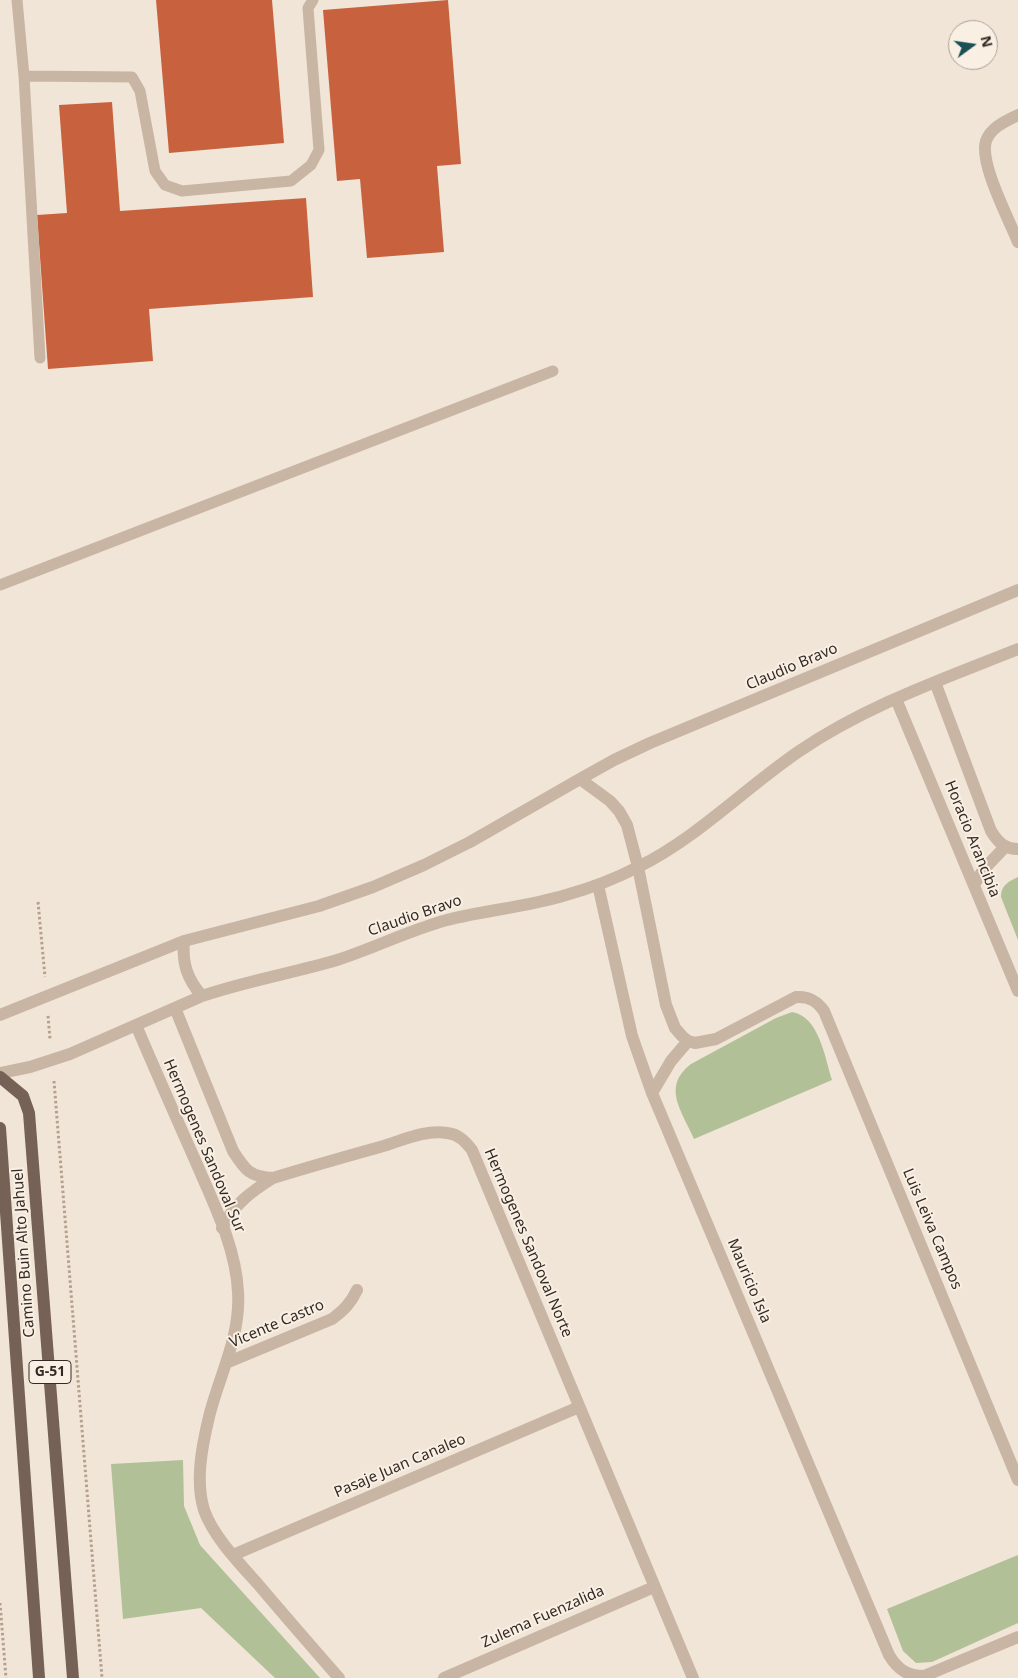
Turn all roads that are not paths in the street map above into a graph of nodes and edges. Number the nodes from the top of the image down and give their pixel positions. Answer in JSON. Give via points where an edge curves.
{"nodes":[{"id":1,"x":17,"y":0,"type":"edge"},
{"id":2,"x":313,"y":0,"type":"edge"},
{"id":3,"x":24,"y":76,"type":"junction"},
{"id":4,"x":1018,"y":115,"type":"edge"},
{"id":5,"x":1018,"y":242,"type":"edge"},
{"id":6,"x":40,"y":358,"type":"dead end"},
{"id":7,"x":553,"y":371,"type":"dead end"},
{"id":8,"x":0,"y":585,"type":"edge"},
{"id":9,"x":1018,"y":590,"type":"edge"},
{"id":10,"x":1018,"y":649,"type":"edge"},
{"id":11,"x":935,"y":682,"type":"junction"},
{"id":12,"x":896,"y":699,"type":"junction"},
{"id":13,"x":580,"y":779,"type":"junction"},
{"id":14,"x":1012,"y":848,"type":"edge"},
{"id":15,"x":638,"y":867,"type":"junction"},
{"id":16,"x":598,"y":885,"type":"junction"},
{"id":17,"x":974,"y":885,"type":"junction"},
{"id":18,"x":184,"y":941,"type":"junction"},
{"id":19,"x":1018,"y":991,"type":"edge"},
{"id":20,"x":202,"y":996,"type":"junction"},
{"id":21,"x":175,"y":1008,"type":"junction"},
{"id":22,"x":0,"y":1015,"type":"edge"},
{"id":23,"x":136,"y":1025,"type":"junction"},
{"id":24,"x":688,"y":1041,"type":"junction"},
{"id":25,"x":0,"y":1072,"type":"edge"},
{"id":26,"x":0,"y":1077,"type":"edge"},
{"id":27,"x":652,"y":1092,"type":"junction"},
{"id":28,"x":0,"y":1128,"type":"edge"},
{"id":29,"x":273,"y":1178,"type":"junction"},
{"id":30,"x":222,"y":1228,"type":"junction"},
{"id":31,"x":357,"y":1290,"type":"dead end"},
{"id":32,"x":226,"y":1363,"type":"junction"},
{"id":33,"x":580,"y":1408,"type":"junction"},
{"id":34,"x":1018,"y":1480,"type":"edge"},
{"id":35,"x":233,"y":1555,"type":"junction"},
{"id":36,"x":654,"y":1587,"type":"junction"},
{"id":37,"x":1018,"y":1637,"type":"edge"},
{"id":38,"x":39,"y":1678,"type":"edge"},
{"id":39,"x":73,"y":1678,"type":"edge"},
{"id":40,"x":339,"y":1678,"type":"edge"},
{"id":41,"x":444,"y":1678,"type":"edge"},
{"id":42,"x":693,"y":1678,"type":"edge"}],
"edges":[{"from":1,"to":3,"type":"lane"},
{"from":2,"to":3,"type":"lane","via":[[308,8],[319,150],[311,165],[291,181],[182,190],[165,185],[155,171],[140,91],[132,77]]},
{"from":3,"to":6,"type":"lane"},
{"from":4,"to":5,"type":"street","via":[[996,127],[986,140],[984,152]]},
{"from":7,"to":8,"type":"lane"},
{"from":9,"to":13,"type":"street","name":"Claudio Bravo","via":[[650,743]]},
{"from":10,"to":11,"type":"street","name":"Claudio Bravo"},
{"from":11,"to":12,"type":"street","name":"Claudio Bravo"},
{"from":11,"to":14,"type":"street","name":"Horacio Arancibia","via":[[991,831],[996,839]]},
{"from":12,"to":15,"type":"street","name":"Claudio Bravo","via":[[842,725],[798,752],[684,841]]},
{"from":12,"to":17,"type":"street","name":"Horacio Arancibia"},
{"from":13,"to":15,"type":"street","via":[[619,811]]},
{"from":13,"to":18,"type":"street","name":"Claudio Bravo","via":[[470,842],[373,887],[318,906]]},
{"from":14,"to":17,"type":"street","via":[[983,870]]},
{"from":15,"to":16,"type":"street","name":"Claudio Bravo"},
{"from":15,"to":24,"type":"street","via":[[666,1005],[675,1028]]},
{"from":16,"to":20,"type":"street","name":"Claudio Bravo","via":[[548,900],[445,921],[340,959]]},
{"from":16,"to":27,"type":"street","name":"Mauricio Isla","via":[[632,1036]]},
{"from":17,"to":19,"type":"street","name":"Horacio Arancibia"},
{"from":18,"to":20,"type":"street","via":[[185,968]]},
{"from":18,"to":22,"type":"street","name":"Claudio Bravo"},
{"from":20,"to":21,"type":"street","name":"Claudio Bravo"},
{"from":21,"to":23,"type":"street","name":"Claudio Bravo"},
{"from":21,"to":29,"type":"street","name":"Hermogenes Sandoval Norte","via":[[233,1151],[251,1174]]},
{"from":23,"to":25,"type":"street","name":"Claudio Bravo","via":[[70,1054],[30,1067]]},
{"from":23,"to":30,"type":"street","name":"Hermogenes Sandoval Sur"},
{"from":24,"to":27,"type":"street"},
{"from":24,"to":34,"type":"street","name":"Luis Leiva Campos","via":[[696,1043],[716,1039],[796,997],[808,998],[819,1004]]},
{"from":26,"to":39,"type":"main road","name":"Camino Buin Alto Jahuel","number":"G-51","via":[[22,1096],[29,1113]]},
{"from":27,"to":37,"type":"street","name":"Mauricio Isla","via":[[894,1664],[908,1674],[934,1674]]},
{"from":28,"to":38,"type":"main road","name":"Camino Buin Alto Jahuel","number":"G-51"},
{"from":29,"to":30,"type":"street","via":[[242,1201]]},
{"from":29,"to":33,"type":"street","name":"Hermogenes Sandoval Norte","via":[[423,1134],[448,1133],[465,1141],[472,1150]]},
{"from":30,"to":32,"type":"street","name":"Hermogenes Sandoval Sur","via":[[238,1292],[237,1323]]},
{"from":31,"to":32,"type":"street","name":"Vicente Castro","via":[[351,1302],[332,1319]]},
{"from":32,"to":35,"type":"street","name":"Hermogenes Sandoval Sur","via":[[205,1433],[200,1473],[205,1511],[214,1530]]},
{"from":33,"to":35,"type":"street","name":"Pasaje Juan Canaleo"},
{"from":33,"to":36,"type":"street","name":"Hermogenes Sandoval Norte"},
{"from":35,"to":40,"type":"street","name":"Hermogenes Sandoval Sur"},
{"from":36,"to":41,"type":"street","name":"Zulema Fuenzalida"},
{"from":36,"to":42,"type":"street","name":"Hermogenes Sandoval Norte"}]}
